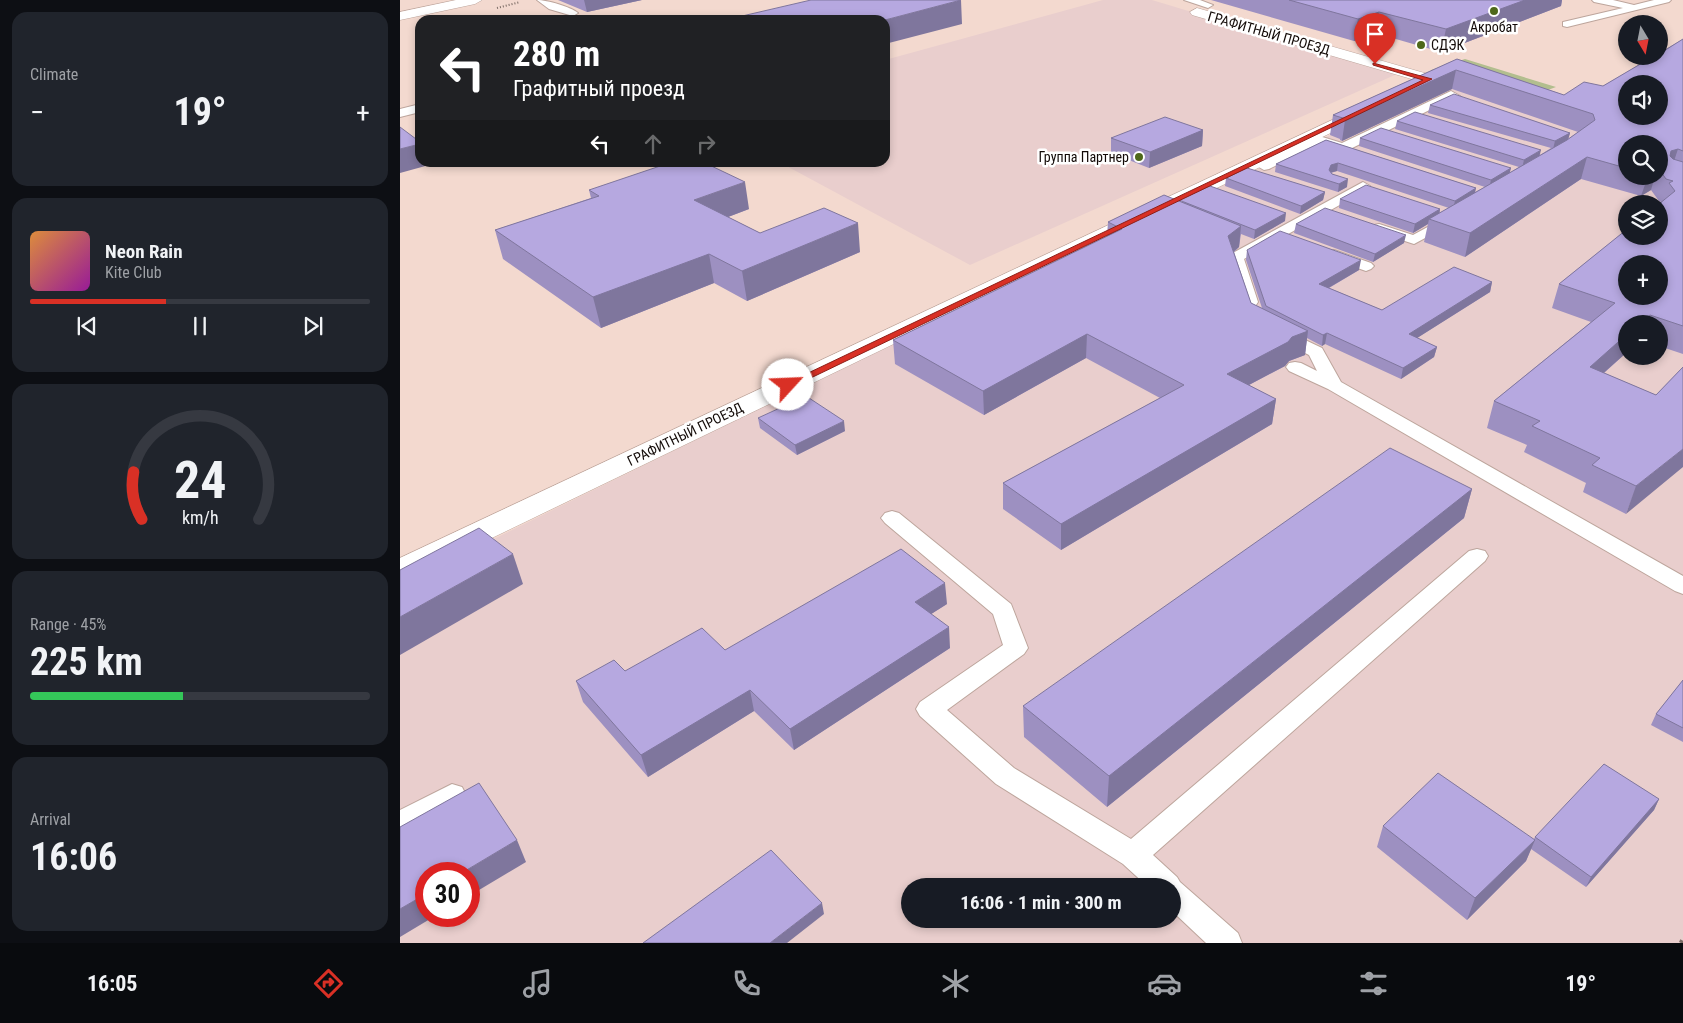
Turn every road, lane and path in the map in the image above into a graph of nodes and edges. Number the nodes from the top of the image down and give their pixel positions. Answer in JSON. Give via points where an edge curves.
{"nodes":[{"id":1,"x":475,"y":0,"type":"edge"},
{"id":2,"x":1597,"y":0,"type":"edge"},
{"id":3,"x":1666,"y":0,"type":"edge"},
{"id":4,"x":542,"y":5,"type":"edge"},
{"id":5,"x":1198,"y":6,"type":"edge"},
{"id":6,"x":1640,"y":7,"type":"junction"},
{"id":7,"x":573,"y":13,"type":"dead end"},
{"id":8,"x":400,"y":16,"type":"edge"},
{"id":9,"x":1567,"y":24,"type":"dead end"},
{"id":10,"x":1470,"y":102,"type":"edge"},
{"id":11,"x":415,"y":109,"type":"edge"},
{"id":12,"x":400,"y":113,"type":"edge"},
{"id":13,"x":1413,"y":114,"type":"junction"},
{"id":14,"x":1432,"y":120,"type":"edge"},
{"id":15,"x":1379,"y":130,"type":"junction"},
{"id":16,"x":1398,"y":136,"type":"edge"},
{"id":17,"x":1343,"y":147,"type":"junction"},
{"id":18,"x":1358,"y":152,"type":"edge"},
{"id":19,"x":1259,"y":170,"type":"junction"},
{"id":20,"x":1345,"y":180,"type":"edge"},
{"id":21,"x":1323,"y":201,"type":"junction"},
{"id":22,"x":1436,"y":210,"type":"edge"},
{"id":23,"x":1282,"y":214,"type":"edge"},
{"id":24,"x":1341,"y":215,"type":"edge"},
{"id":25,"x":1301,"y":221,"type":"junction"},
{"id":26,"x":1368,"y":224,"type":"edge"},
{"id":27,"x":1279,"y":234,"type":"junction"},
{"id":28,"x":1238,"y":240,"type":"edge"},
{"id":29,"x":1296,"y":240,"type":"edge"},
{"id":30,"x":1256,"y":247,"type":"junction"},
{"id":31,"x":1322,"y":250,"type":"edge"},
{"id":32,"x":1366,"y":266,"type":"dead end"},
{"id":33,"x":1295,"y":367,"type":"dead end"},
{"id":34,"x":1334,"y":385,"type":"junction"},
{"id":35,"x":892,"y":518,"type":"dead end"},
{"id":36,"x":1477,"y":556,"type":"dead end"},
{"id":37,"x":400,"y":570,"type":"edge"},
{"id":38,"x":1683,"y":586,"type":"edge"},
{"id":39,"x":452,"y":794,"type":"dead end"},
{"id":40,"x":400,"y":822,"type":"edge"},
{"id":41,"x":1133,"y":855,"type":"junction"},
{"id":42,"x":1158,"y":878,"type":"edge"},
{"id":43,"x":1181,"y":900,"type":"edge"},
{"id":44,"x":1683,"y":939,"type":"edge"},
{"id":45,"x":1227,"y":943,"type":"edge"},
{"id":46,"x":1681,"y":943,"type":"edge"}],
"edges":[{"from":1,"to":8,"type":"street"},
{"from":2,"to":6,"type":"lane"},
{"from":3,"to":6,"type":"lane"},
{"from":4,"to":7,"type":"lane"},
{"from":5,"to":19,"type":"street","name":"ГРАФИТНЫЙ ПРОЕЗД","via":[[1429,79]]},
{"from":6,"to":9,"type":"lane"},
{"from":10,"to":13,"type":"lane","via":[[1451,95]]},
{"from":11,"to":12,"type":"lane"},
{"from":13,"to":14,"type":"lane"},
{"from":13,"to":15,"type":"lane"},
{"from":15,"to":16,"type":"lane"},
{"from":15,"to":17,"type":"lane"},
{"from":17,"to":18,"type":"lane"},
{"from":17,"to":19,"type":"lane","via":[[1319,140]]},
{"from":19,"to":37,"type":"street","name":"ГРАФИТНЫЙ ПРОЕЗД"},
{"from":20,"to":21,"type":"lane","via":[[1368,187],[1339,200]]},
{"from":21,"to":24,"type":"lane"},
{"from":21,"to":25,"type":"lane"},
{"from":22,"to":26,"type":"lane","via":[[1458,214],[1414,240]]},
{"from":23,"to":25,"type":"lane"},
{"from":25,"to":27,"type":"lane"},
{"from":27,"to":29,"type":"lane"},
{"from":27,"to":30,"type":"lane"},
{"from":28,"to":30,"type":"lane"},
{"from":30,"to":34,"type":"lane","via":[[1236,257],[1260,323],[1316,352]]},
{"from":31,"to":32,"type":"lane"},
{"from":33,"to":34,"type":"lane"},
{"from":34,"to":38,"type":"lane"},
{"from":35,"to":41,"type":"lane","via":[[1003,610],[1016,648],[929,709],[1005,776]]},
{"from":36,"to":41,"type":"lane"},
{"from":39,"to":40,"type":"lane"},
{"from":41,"to":42,"type":"lane"},
{"from":43,"to":45,"type":"lane"},
{"from":44,"to":46,"type":"path"}]}
